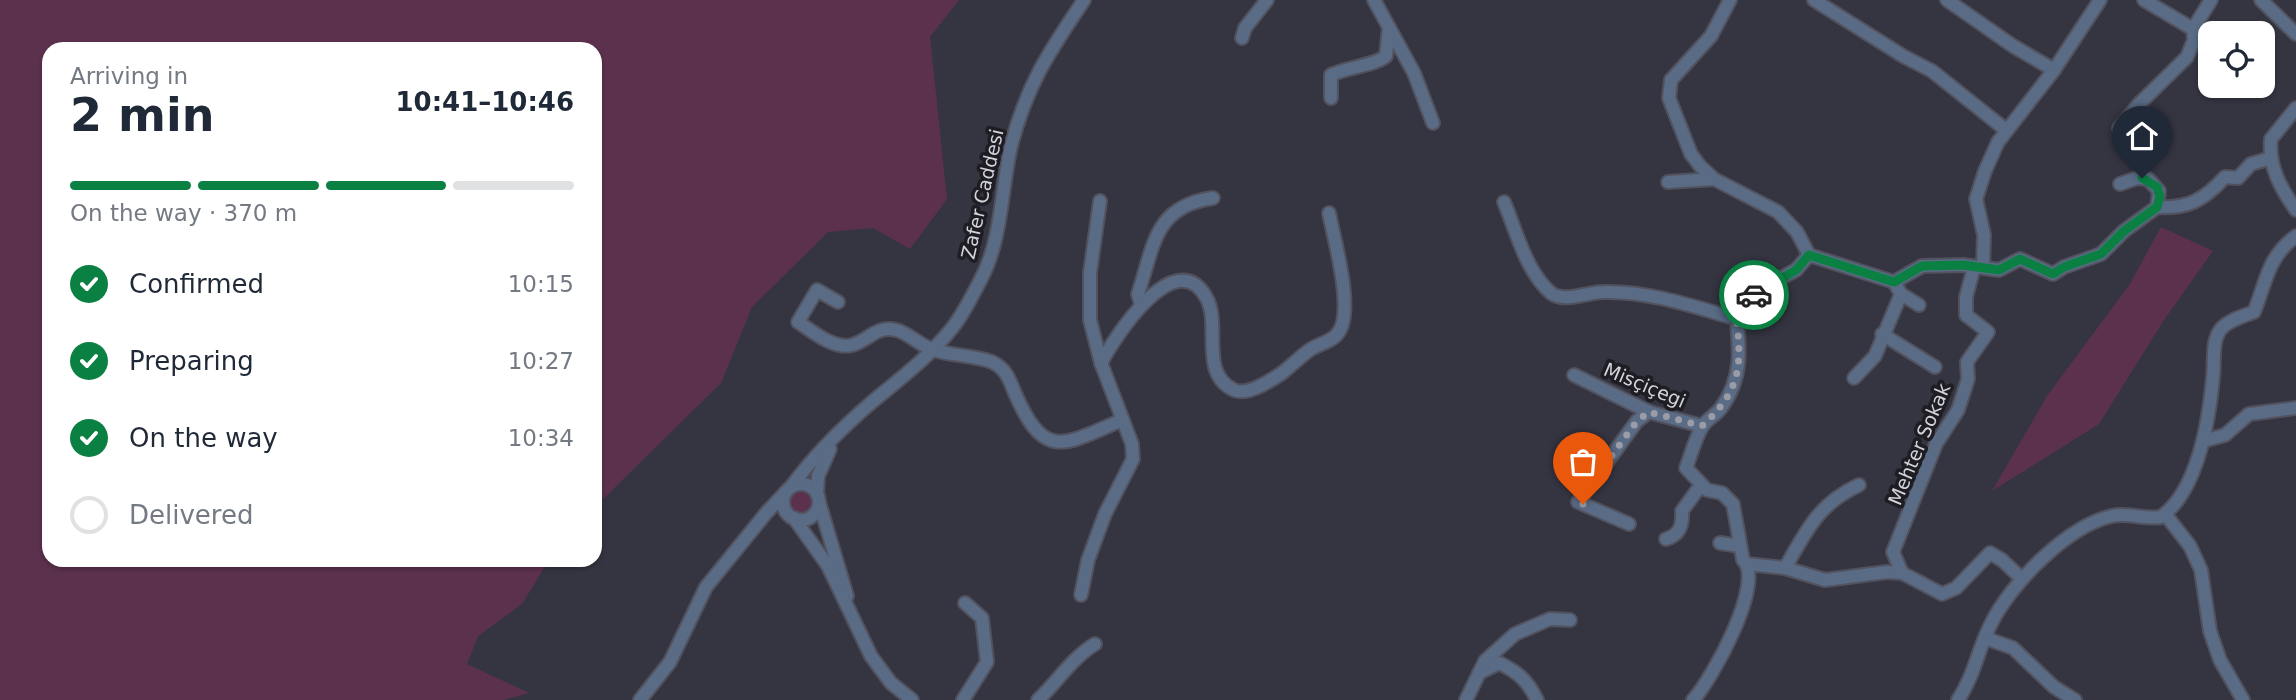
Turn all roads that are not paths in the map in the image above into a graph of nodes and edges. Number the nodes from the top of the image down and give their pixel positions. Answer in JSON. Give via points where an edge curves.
{"nodes":[{"id":1,"x":1084,"y":0,"type":"edge"},
{"id":2,"x":1267,"y":0,"type":"edge"},
{"id":3,"x":1374,"y":0,"type":"edge"},
{"id":4,"x":1730,"y":0,"type":"edge"},
{"id":5,"x":1814,"y":0,"type":"edge"},
{"id":6,"x":1947,"y":0,"type":"edge"},
{"id":7,"x":2100,"y":0,"type":"edge"},
{"id":8,"x":2144,"y":0,"type":"edge"},
{"id":9,"x":2211,"y":0,"type":"edge"},
{"id":10,"x":2261,"y":0,"type":"edge"},
{"id":11,"x":1389,"y":26,"type":"junction"},
{"id":12,"x":2193,"y":29,"type":"junction"},
{"id":13,"x":2296,"y":34,"type":"edge"},
{"id":14,"x":1242,"y":38,"type":"dead end"},
{"id":15,"x":2054,"y":70,"type":"junction"},
{"id":16,"x":1331,"y":98,"type":"dead end"},
{"id":17,"x":2296,"y":108,"type":"edge"},
{"id":18,"x":1433,"y":123,"type":"dead end"},
{"id":19,"x":2119,"y":128,"type":"dead end"},
{"id":20,"x":2006,"y":130,"type":"junction"},
{"id":21,"x":2271,"y":158,"type":"junction"},
{"id":22,"x":1714,"y":179,"type":"junction"},
{"id":23,"x":1668,"y":182,"type":"dead end"},
{"id":24,"x":2120,"y":184,"type":"dead end"},
{"id":25,"x":1213,"y":198,"type":"dead end"},
{"id":26,"x":1100,"y":201,"type":"dead end"},
{"id":27,"x":1504,"y":202,"type":"dead end"},
{"id":28,"x":2157,"y":207,"type":"junction"},
{"id":29,"x":2296,"y":210,"type":"edge"},
{"id":30,"x":1329,"y":213,"type":"dead end"},
{"id":31,"x":2296,"y":236,"type":"edge"},
{"id":32,"x":1813,"y":257,"type":"junction"},
{"id":33,"x":1979,"y":267,"type":"junction"},
{"id":34,"x":1897,"y":288,"type":"junction"},
{"id":35,"x":838,"y":302,"type":"dead end"},
{"id":36,"x":1141,"y":304,"type":"junction"},
{"id":37,"x":1919,"y":305,"type":"dead end"},
{"id":38,"x":1736,"y":314,"type":"junction"},
{"id":39,"x":1882,"y":334,"type":"junction"},
{"id":40,"x":933,"y":350,"type":"junction"},
{"id":41,"x":1101,"y":363,"type":"junction"},
{"id":42,"x":1935,"y":367,"type":"dead end"},
{"id":43,"x":1574,"y":375,"type":"dead end"},
{"id":44,"x":1854,"y":378,"type":"dead end"},
{"id":45,"x":2296,"y":408,"type":"edge"},
{"id":46,"x":1649,"y":412,"type":"junction"},
{"id":47,"x":1122,"y":420,"type":"junction"},
{"id":48,"x":1702,"y":426,"type":"junction"},
{"id":49,"x":835,"y":439,"type":"junction"},
{"id":50,"x":2203,"y":441,"type":"junction"},
{"id":51,"x":1701,"y":485,"type":"junction"},
{"id":52,"x":1859,"y":485,"type":"dead end"},
{"id":53,"x":789,"y":489,"type":"junction"},
{"id":54,"x":818,"y":498,"type":"junction"},
{"id":55,"x":2159,"y":516,"type":"junction"},
{"id":56,"x":792,"y":517,"type":"junction"},
{"id":57,"x":1629,"y":524,"type":"dead end"},
{"id":58,"x":751,"y":533,"type":"junction"},
{"id":59,"x":1666,"y":539,"type":"dead end"},
{"id":60,"x":1720,"y":543,"type":"dead end"},
{"id":61,"x":1740,"y":546,"type":"junction"},
{"id":62,"x":1747,"y":564,"type":"junction"},
{"id":63,"x":1785,"y":568,"type":"junction"},
{"id":64,"x":1902,"y":573,"type":"junction"},
{"id":65,"x":2022,"y":579,"type":"junction"},
{"id":66,"x":1082,"y":595,"type":"dead end"},
{"id":67,"x":965,"y":603,"type":"dead end"},
{"id":68,"x":848,"y":604,"type":"junction"},
{"id":69,"x":1570,"y":621,"type":"dead end"},
{"id":70,"x":1985,"y":638,"type":"junction"},
{"id":71,"x":1095,"y":644,"type":"dead end"},
{"id":72,"x":1479,"y":673,"type":"junction"},
{"id":73,"x":640,"y":700,"type":"edge"},
{"id":74,"x":912,"y":700,"type":"edge"},
{"id":75,"x":963,"y":700,"type":"edge"},
{"id":76,"x":1038,"y":700,"type":"edge"},
{"id":77,"x":1466,"y":700,"type":"edge"},
{"id":78,"x":1537,"y":700,"type":"edge"},
{"id":79,"x":1693,"y":700,"type":"edge"},
{"id":80,"x":1958,"y":700,"type":"edge"},
{"id":81,"x":2075,"y":700,"type":"edge"},
{"id":82,"x":2243,"y":700,"type":"edge"}],
"edges":[{"from":1,"to":40,"type":"street","name":"Zafer Caddesi","via":[[1039,68],[1022,106],[983,277],[955,325]]},
{"from":2,"to":14,"type":"street"},
{"from":3,"to":11,"type":"street"},
{"from":4,"to":22,"type":"street","via":[[1711,36],[1669,88],[1691,154]]},
{"from":5,"to":20,"type":"street","via":[[1932,71]]},
{"from":6,"to":15,"type":"street"},
{"from":7,"to":15,"type":"street"},
{"from":8,"to":12,"type":"street"},
{"from":9,"to":12,"type":"street"},
{"from":10,"to":13,"type":"street"},
{"from":11,"to":16,"type":"street","via":[[1386,56],[1331,75]]},
{"from":11,"to":18,"type":"street"},
{"from":12,"to":19,"type":"street","via":[[2187,57]]},
{"from":15,"to":20,"type":"street"},
{"from":17,"to":21,"type":"street","via":[[2271,139]]},
{"from":20,"to":33,"type":"street","via":[[1976,199],[1984,235]]},
{"from":21,"to":28,"type":"street","via":[[2251,164],[2238,178],[2225,177],[2189,206]]},
{"from":21,"to":29,"type":"street"},
{"from":22,"to":23,"type":"street"},
{"from":22,"to":32,"type":"street","via":[[1778,212]]},
{"from":24,"to":28,"type":"street","via":[[2148,179],[2159,191]]},
{"from":25,"to":36,"type":"street","via":[[1184,204],[1169,215],[1139,294]]},
{"from":26,"to":41,"type":"street","via":[[1088,302]]},
{"from":27,"to":38,"type":"street","via":[[1532,267],[1559,297],[1635,293],[1730,317]]},
{"from":28,"to":33,"type":"street","via":[[2101,254],[2058,272],[2048,274],[2020,259],[1999,270]]},
{"from":30,"to":36,"type":"street","via":[[1343,288],[1341,328],[1337,336],[1310,349],[1257,387],[1236,391],[1220,378],[1214,365],[1210,307],[1199,288],[1172,282]]},
{"from":31,"to":50,"type":"street","via":[[2282,246],[2267,272],[2254,312],[2220,330]]},
{"from":32,"to":34,"type":"street"},
{"from":32,"to":38,"type":"street","via":[[1760,289]]},
{"from":33,"to":34,"type":"street","via":[[1922,266]]},
{"from":33,"to":64,"type":"street","name":"Mehter Sokak","via":[[1966,297],[1966,315],[1988,332],[1967,362],[1968,379],[1958,411],[1936,444],[1893,552]]},
{"from":34,"to":37,"type":"street"},
{"from":34,"to":39,"type":"street"},
{"from":35,"to":40,"type":"street","via":[[817,290],[798,322],[840,344],[852,345],[876,330],[895,330]]},
{"from":36,"to":41,"type":"street"},
{"from":38,"to":48,"type":"street","via":[[1739,372],[1720,410]]},
{"from":39,"to":42,"type":"street"},
{"from":39,"to":44,"type":"street","via":[[1875,356]]},
{"from":40,"to":47,"type":"street","via":[[1002,368],[1035,431],[1044,439],[1056,443],[1076,440]]},
{"from":40,"to":49,"type":"street","name":"Zafer Caddesi"},
{"from":41,"to":47,"type":"street"},
{"from":43,"to":46,"type":"street","name":"Misçiçegi"},
{"from":45,"to":50,"type":"street","via":[[2249,414],[2225,435]]},
{"from":46,"to":48,"type":"street","name":"Misçiçegi"},
{"from":46,"to":57,"type":"street","via":[[1637,421],[1578,502]]},
{"from":47,"to":66,"type":"street","via":[[1133,459],[1101,525]]},
{"from":48,"to":51,"type":"street","via":[[1686,468]]},
{"from":49,"to":53,"type":"street","name":"Zafer Caddesi"},
{"from":49,"to":54,"type":"street","name":"Zafer Caddesi","via":[[818,476]]},
{"from":50,"to":55,"type":"street","via":[[2188,484]]},
{"from":51,"to":59,"type":"street","via":[[1682,511],[1678,532]]},
{"from":51,"to":61,"type":"street","via":[[1722,493],[1733,504]]},
{"from":52,"to":63,"type":"street","via":[[1821,510]]},
{"from":53,"to":54,"type":"street","via":[[807,485]]},
{"from":53,"to":56,"type":"street","via":[[784,506]]},
{"from":53,"to":58,"type":"street","name":"Zafer Caddesi"},
{"from":54,"to":56,"type":"street","via":[[812,516]]},
{"from":54,"to":68,"type":"street"},
{"from":55,"to":65,"type":"street","via":[[2120,515],[2100,520],[2057,546]]},
{"from":55,"to":82,"type":"street","via":[[2190,546],[2201,570],[2210,631]]},
{"from":56,"to":58,"type":"street","via":[[771,518]]},
{"from":56,"to":68,"type":"street","via":[[828,566]]},
{"from":58,"to":73,"type":"street","name":"Zafer Caddesi","via":[[706,587],[670,662]]},
{"from":60,"to":61,"type":"street"},
{"from":61,"to":62,"type":"street"},
{"from":62,"to":63,"type":"street"},
{"from":62,"to":79,"type":"street","via":[[1740,615],[1715,670]]},
{"from":63,"to":64,"type":"street","via":[[1825,580]]},
{"from":64,"to":65,"type":"street","via":[[1947,593],[1990,554]]},
{"from":65,"to":70,"type":"street","via":[[1999,609]]},
{"from":67,"to":75,"type":"street","via":[[982,618],[987,662]]},
{"from":68,"to":74,"type":"street","via":[[871,656],[891,683]]},
{"from":69,"to":72,"type":"street","via":[[1550,619],[1515,634],[1494,650]]},
{"from":70,"to":80,"type":"street","via":[[1971,680]]},
{"from":70,"to":81,"type":"street","via":[[2012,648]]},
{"from":71,"to":76,"type":"street","via":[[1077,655]]},
{"from":72,"to":77,"type":"street"},
{"from":72,"to":78,"type":"street","via":[[1499,663],[1512,669],[1530,685]]}]}
